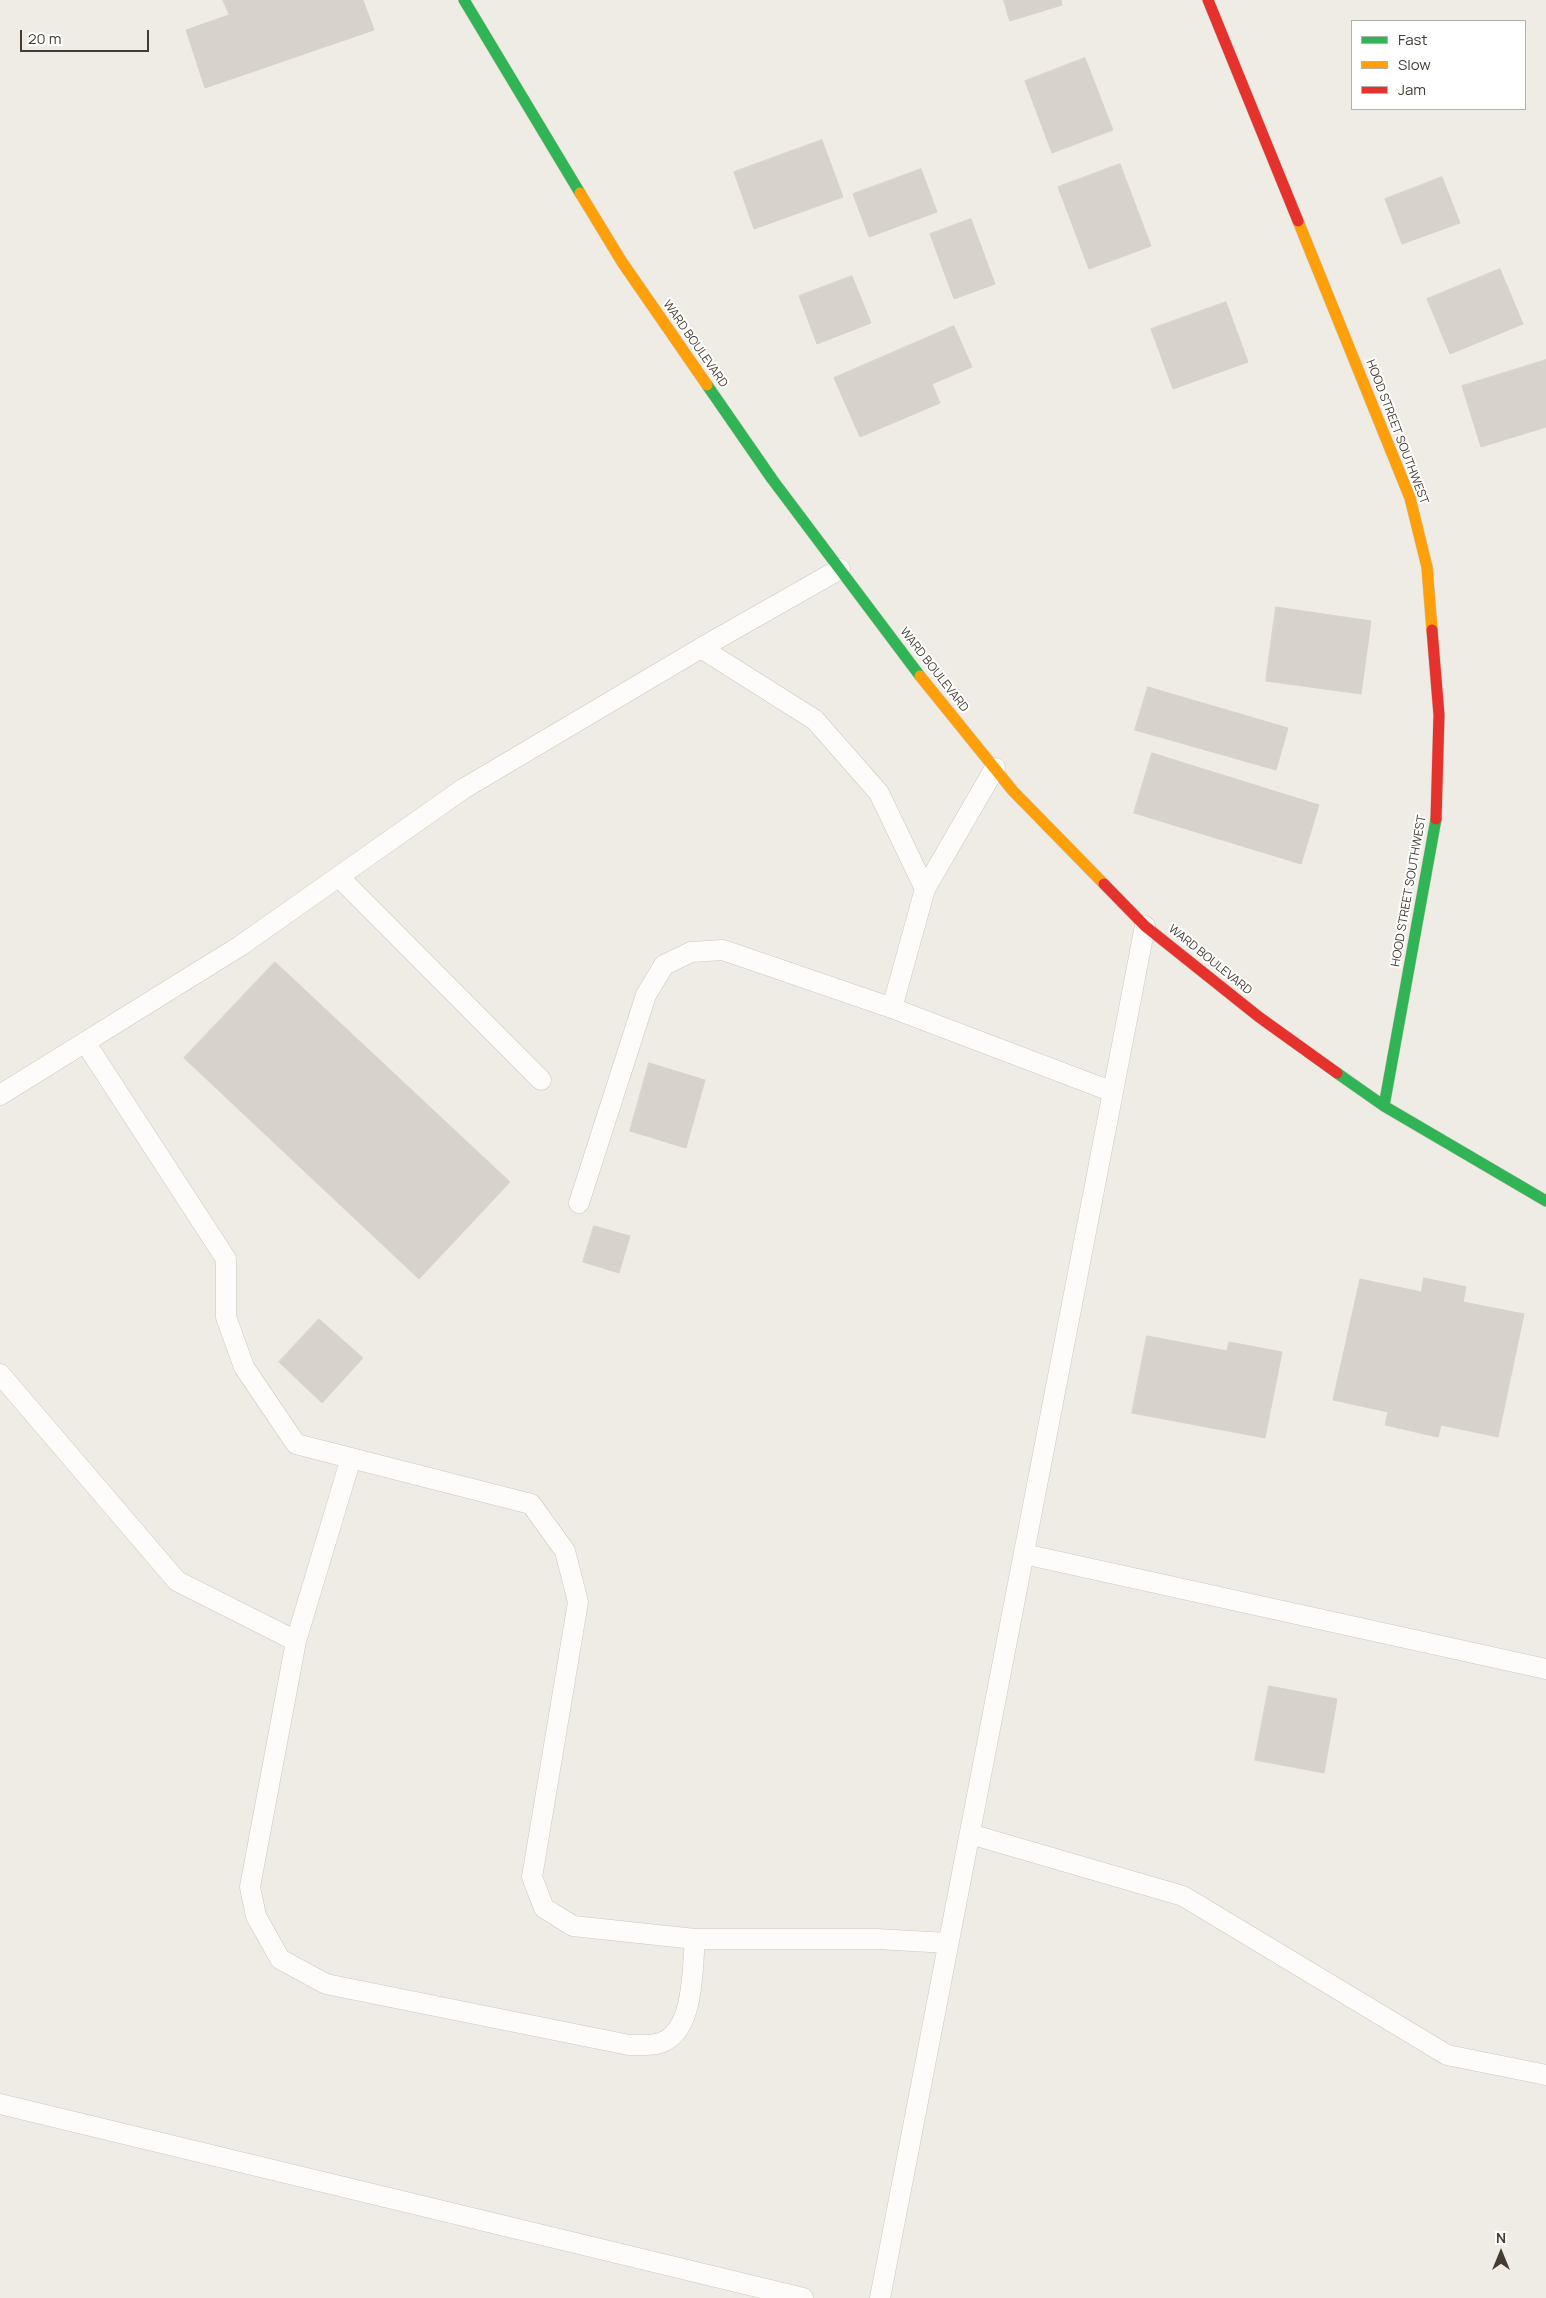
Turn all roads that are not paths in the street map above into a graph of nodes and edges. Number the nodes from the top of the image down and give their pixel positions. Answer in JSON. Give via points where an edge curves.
{"nodes":[{"id":1,"x":464,"y":0,"type":"edge"},
{"id":2,"x":1208,"y":0,"type":"edge"},
{"id":3,"x":840,"y":569,"type":"junction"},
{"id":4,"x":701,"y":648,"type":"junction"},
{"id":5,"x":995,"y":768,"type":"junction"},
{"id":6,"x":338,"y":877,"type":"junction"},
{"id":7,"x":925,"y":889,"type":"junction"},
{"id":8,"x":1145,"y":926,"type":"junction"},
{"id":9,"x":892,"y":1008,"type":"junction"},
{"id":10,"x":85,"y":1042,"type":"junction"},
{"id":11,"x":540,"y":1080,"type":"dead end"},
{"id":12,"x":1113,"y":1092,"type":"junction"},
{"id":13,"x":0,"y":1095,"type":"edge"},
{"id":14,"x":1384,"y":1106,"type":"junction"},
{"id":15,"x":1546,"y":1201,"type":"edge"},
{"id":16,"x":579,"y":1203,"type":"dead end"},
{"id":17,"x":0,"y":1374,"type":"edge"},
{"id":18,"x":351,"y":1458,"type":"junction"},
{"id":19,"x":1024,"y":1554,"type":"junction"},
{"id":20,"x":296,"y":1641,"type":"junction"},
{"id":21,"x":1546,"y":1669,"type":"edge"},
{"id":22,"x":970,"y":1834,"type":"junction"},
{"id":23,"x":695,"y":1939,"type":"junction"},
{"id":24,"x":948,"y":1943,"type":"junction"},
{"id":25,"x":1546,"y":2074,"type":"edge"},
{"id":26,"x":0,"y":2104,"type":"edge"},
{"id":27,"x":804,"y":2298,"type":"edge"},
{"id":28,"x":880,"y":2298,"type":"edge"}],
"edges":[{"from":1,"to":3,"type":"main road","name":"WARD BOULEVARD","via":[[622,262],[772,479]]},
{"from":2,"to":14,"type":"main road","name":"HOOD STREET SOUTHWEST","via":[[1410,498],[1427,567],[1439,715],[1436,823]]},
{"from":3,"to":4,"type":"lane"},
{"from":3,"to":5,"type":"main road","name":"WARD BOULEVARD","via":[[935,696]]},
{"from":4,"to":6,"type":"lane","via":[[464,789]]},
{"from":4,"to":7,"type":"lane","via":[[816,720],[878,793]]},
{"from":5,"to":7,"type":"lane"},
{"from":5,"to":8,"type":"main road","name":"WARD BOULEVARD"},
{"from":6,"to":10,"type":"lane","via":[[240,946]]},
{"from":6,"to":11,"type":"lane"},
{"from":7,"to":9,"type":"lane"},
{"from":8,"to":12,"type":"lane"},
{"from":8,"to":14,"type":"main road","name":"WARD BOULEVARD","via":[[1259,1017]]},
{"from":9,"to":12,"type":"lane"},
{"from":9,"to":16,"type":"lane","via":[[723,950],[691,952],[664,965],[646,995]]},
{"from":10,"to":13,"type":"lane"},
{"from":10,"to":18,"type":"lane","via":[[226,1259],[226,1317],[244,1368],[296,1444]]},
{"from":12,"to":19,"type":"lane"},
{"from":14,"to":15,"type":"main road","name":"WARD BOULEVARD"},
{"from":17,"to":20,"type":"lane","via":[[177,1582]]},
{"from":18,"to":20,"type":"lane"},
{"from":18,"to":23,"type":"lane","via":[[531,1504],[565,1551],[578,1602],[532,1877],[544,1908],[573,1926]]},
{"from":19,"to":21,"type":"lane"},
{"from":19,"to":22,"type":"lane"},
{"from":20,"to":23,"type":"lane","via":[[250,1887],[256,1916],[280,1959],[326,1984],[629,2045],[660,2043],[676,2034],[688,2009]]},
{"from":22,"to":24,"type":"lane"},
{"from":22,"to":25,"type":"lane","via":[[1183,1896],[1446,2055]]},
{"from":23,"to":24,"type":"lane","via":[[877,1939]]},
{"from":24,"to":28,"type":"lane"},
{"from":26,"to":27,"type":"lane"}]}
